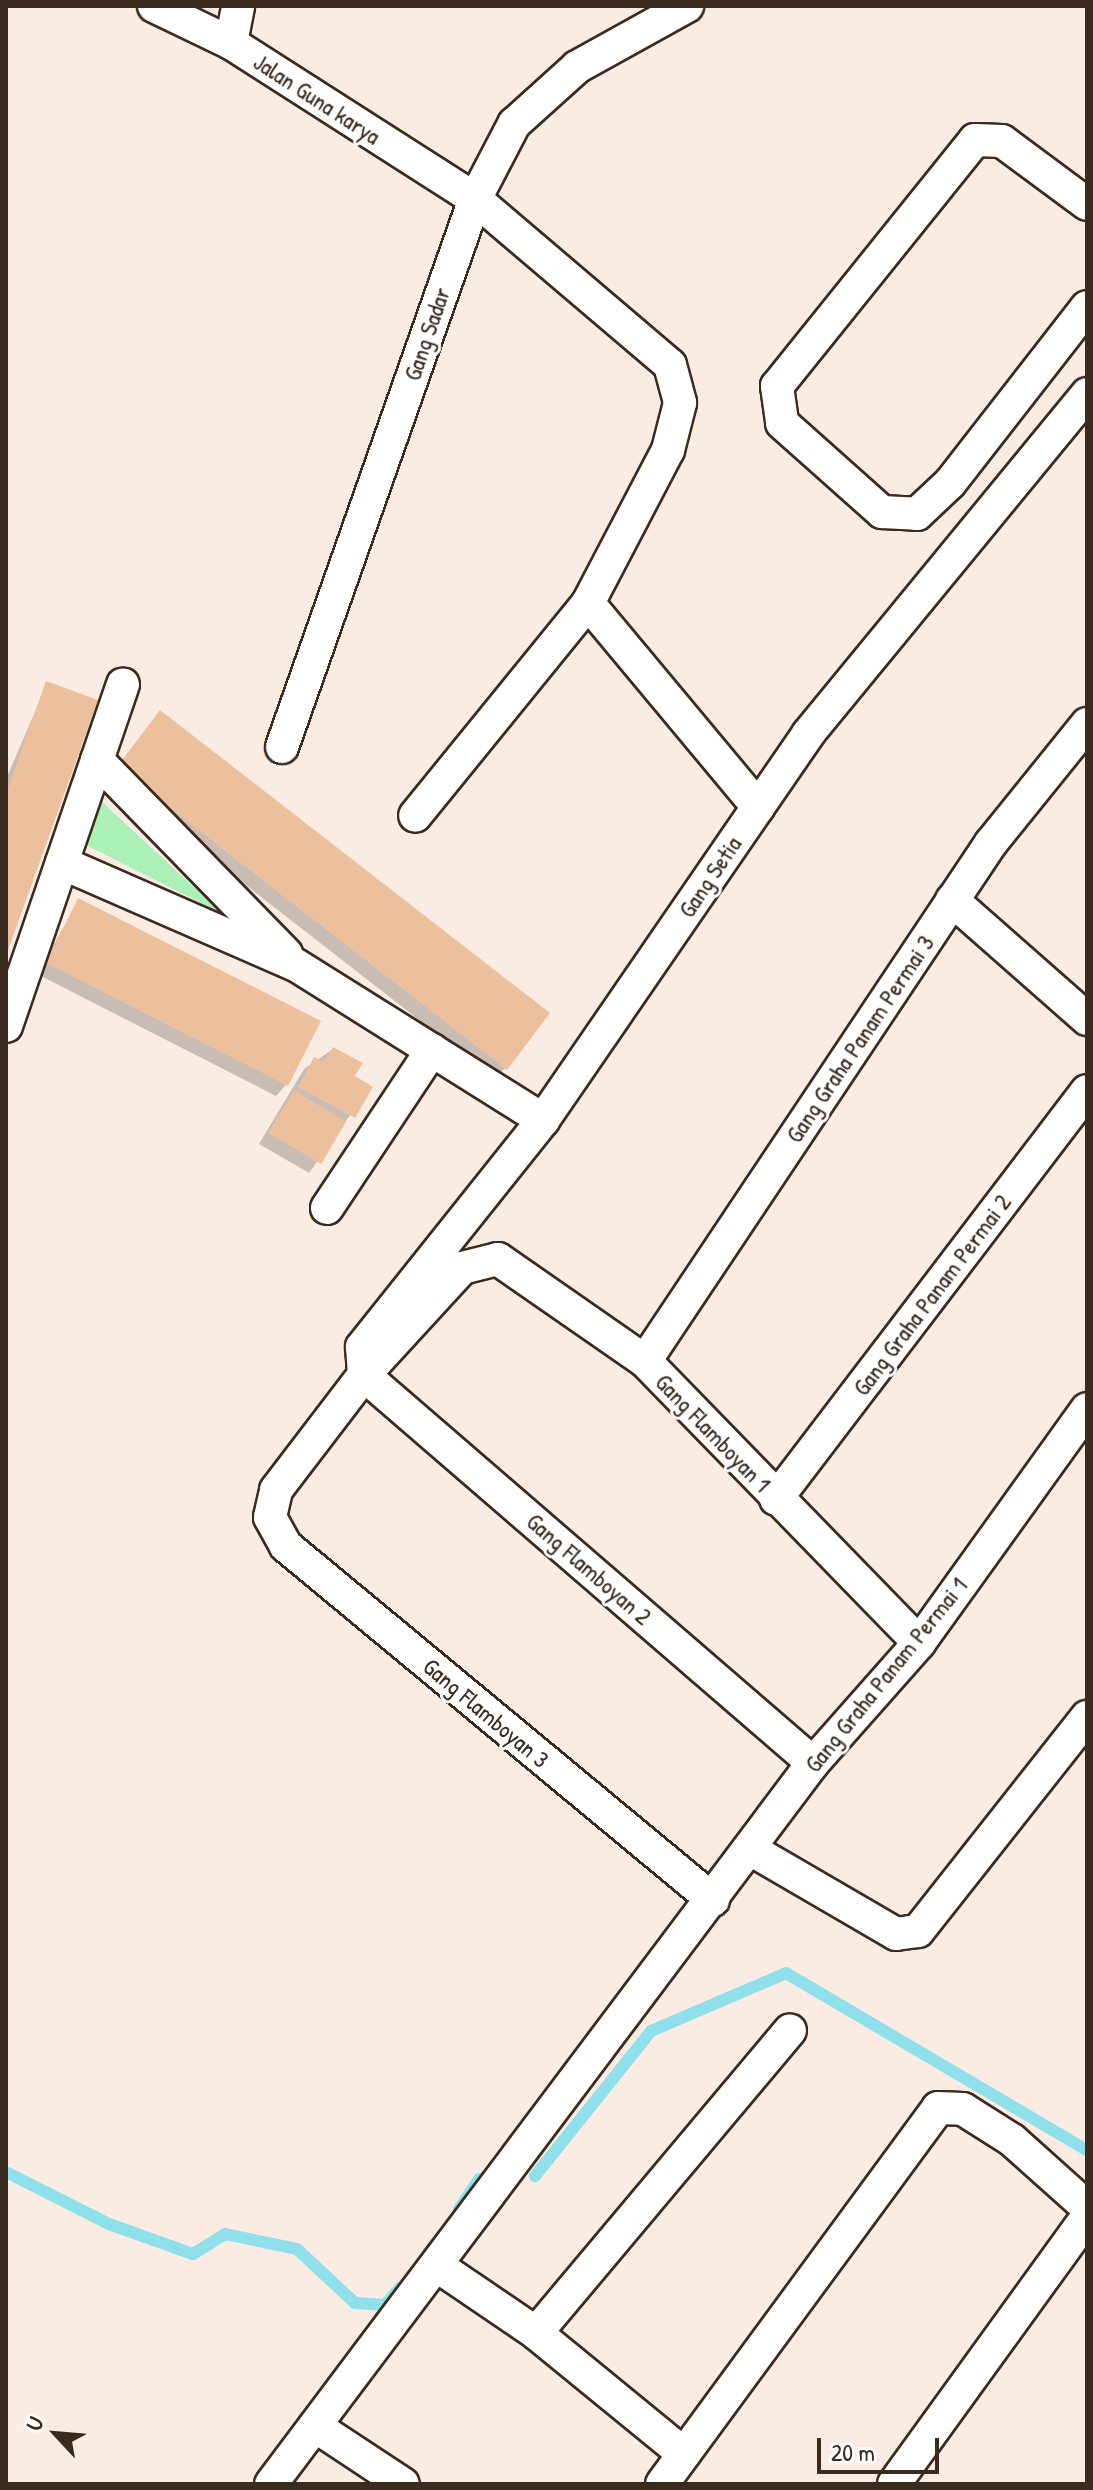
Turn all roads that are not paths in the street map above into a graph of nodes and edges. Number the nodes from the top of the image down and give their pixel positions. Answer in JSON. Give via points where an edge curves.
{"nodes":[{"id":1,"x":154,"y":6,"type":"edge"},
{"id":2,"x":238,"y":6,"type":"edge"},
{"id":3,"x":687,"y":6,"type":"edge"},
{"id":4,"x":231,"y":43,"type":"junction"},
{"id":5,"x":475,"y":199,"type":"junction"},
{"id":6,"x":1087,"y":204,"type":"edge"},
{"id":7,"x":1087,"y":307,"type":"edge"},
{"id":8,"x":1087,"y":394,"type":"edge"},
{"id":9,"x":588,"y":603,"type":"junction"},
{"id":10,"x":123,"y":685,"type":"dead end"},
{"id":11,"x":1087,"y":724,"type":"edge"},
{"id":12,"x":282,"y":747,"type":"dead end"},
{"id":13,"x":97,"y":760,"type":"junction"},
{"id":14,"x":758,"y":807,"type":"junction"},
{"id":15,"x":415,"y":816,"type":"dead end"},
{"id":16,"x":62,"y":863,"type":"junction"},
{"id":17,"x":952,"y":900,"type":"junction"},
{"id":18,"x":296,"y":965,"type":"junction"},
{"id":19,"x":1087,"y":1019,"type":"edge"},
{"id":20,"x":6,"y":1026,"type":"edge"},
{"id":21,"x":432,"y":1050,"type":"junction"},
{"id":22,"x":1087,"y":1091,"type":"edge"},
{"id":23,"x":543,"y":1120,"type":"junction"},
{"id":24,"x":327,"y":1208,"type":"dead end"},
{"id":25,"x":645,"y":1361,"type":"junction"},
{"id":26,"x":364,"y":1375,"type":"junction"},
{"id":27,"x":1087,"y":1409,"type":"edge"},
{"id":28,"x":776,"y":1499,"type":"junction"},
{"id":29,"x":919,"y":1643,"type":"junction"},
{"id":30,"x":1087,"y":1717,"type":"edge"},
{"id":31,"x":813,"y":1763,"type":"junction"},
{"id":32,"x":750,"y":1849,"type":"junction"},
{"id":33,"x":713,"y":1900,"type":"junction"},
{"id":34,"x":790,"y":2030,"type":"dead end"},
{"id":35,"x":1087,"y":2207,"type":"edge"},
{"id":36,"x":1087,"y":2217,"type":"edge"},
{"id":37,"x":439,"y":2267,"type":"junction"},
{"id":38,"x":536,"y":2333,"type":"junction"},
{"id":39,"x":315,"y":2426,"type":"junction"},
{"id":40,"x":684,"y":2454,"type":"junction"},
{"id":41,"x":271,"y":2484,"type":"edge"},
{"id":42,"x":403,"y":2484,"type":"edge"},
{"id":43,"x":662,"y":2484,"type":"edge"},
{"id":44,"x":894,"y":2484,"type":"edge"}],
"edges":[{"from":1,"to":4,"type":"street","name":"Jalan Guna karya"},
{"from":2,"to":4,"type":"street"},
{"from":3,"to":5,"type":"street","name":"Gang Sadar","via":[[577,67],[514,124]]},
{"from":4,"to":5,"type":"street","name":"Jalan Guna karya"},
{"from":5,"to":9,"type":"street","name":"Jalan Guna karya","via":[[670,365],[680,403],[668,450]]},
{"from":5,"to":12,"type":"street","name":"Gang Sadar"},
{"from":6,"to":7,"type":"street","via":[[1002,141],[975,140],[777,386],[782,423],[882,512],[917,514],[950,483]]},
{"from":8,"to":14,"type":"street","name":"Gang Setia","via":[[808,734]]},
{"from":9,"to":14,"type":"street"},
{"from":9,"to":15,"type":"street","name":"Jalan Guna karya"},
{"from":10,"to":13,"type":"street"},
{"from":11,"to":17,"type":"street","name":"Gang Graha Panam Permai 3"},
{"from":13,"to":16,"type":"street"},
{"from":13,"to":18,"type":"street"},
{"from":14,"to":23,"type":"street","name":"Gang Setia"},
{"from":16,"to":18,"type":"street"},
{"from":16,"to":20,"type":"street"},
{"from":17,"to":19,"type":"street"},
{"from":17,"to":25,"type":"street","name":"Gang Graha Panam Permai 3"},
{"from":18,"to":21,"type":"street"},
{"from":21,"to":23,"type":"street"},
{"from":21,"to":24,"type":"street"},
{"from":22,"to":28,"type":"street","name":"Gang Graha Panam Permai 2"},
{"from":23,"to":26,"type":"street","name":"Gang Setia","via":[[365,1336]]},
{"from":25,"to":26,"type":"street","name":"Gang Flamboyan 1","via":[[498,1259],[482,1259],[434,1294]]},
{"from":25,"to":28,"type":"street","name":"Gang Flamboyan 1"},
{"from":26,"to":31,"type":"street","name":"Gang Flamboyan 2"},
{"from":26,"to":33,"type":"street","name":"Gang Flamboyan 3","via":[[276,1490],[270,1517],[286,1546]]},
{"from":27,"to":29,"type":"street","name":"Gang Graha Panam Permai 1"},
{"from":28,"to":29,"type":"street","name":"Gang Flamboyan 1"},
{"from":29,"to":31,"type":"street","name":"Gang Graha Panam Permai 1"},
{"from":30,"to":32,"type":"street","via":[[918,1931],[896,1934]]},
{"from":31,"to":32,"type":"street","name":"Gang Graha Panam Permai 1"},
{"from":32,"to":33,"type":"street","name":"Gang Graha Panam Permai 1"},
{"from":33,"to":37,"type":"street","name":"Gang Graha Panam Permai 1"},
{"from":34,"to":38,"type":"street"},
{"from":35,"to":40,"type":"street","via":[[1012,2140],[963,2109],[938,2108]]},
{"from":36,"to":44,"type":"street"},
{"from":37,"to":38,"type":"street"},
{"from":37,"to":39,"type":"street","name":"Gang Graha Panam Permai 1"},
{"from":38,"to":40,"type":"street"},
{"from":39,"to":41,"type":"street","name":"Gang Graha Panam Permai 1"},
{"from":39,"to":42,"type":"street"},
{"from":40,"to":43,"type":"street"}]}
